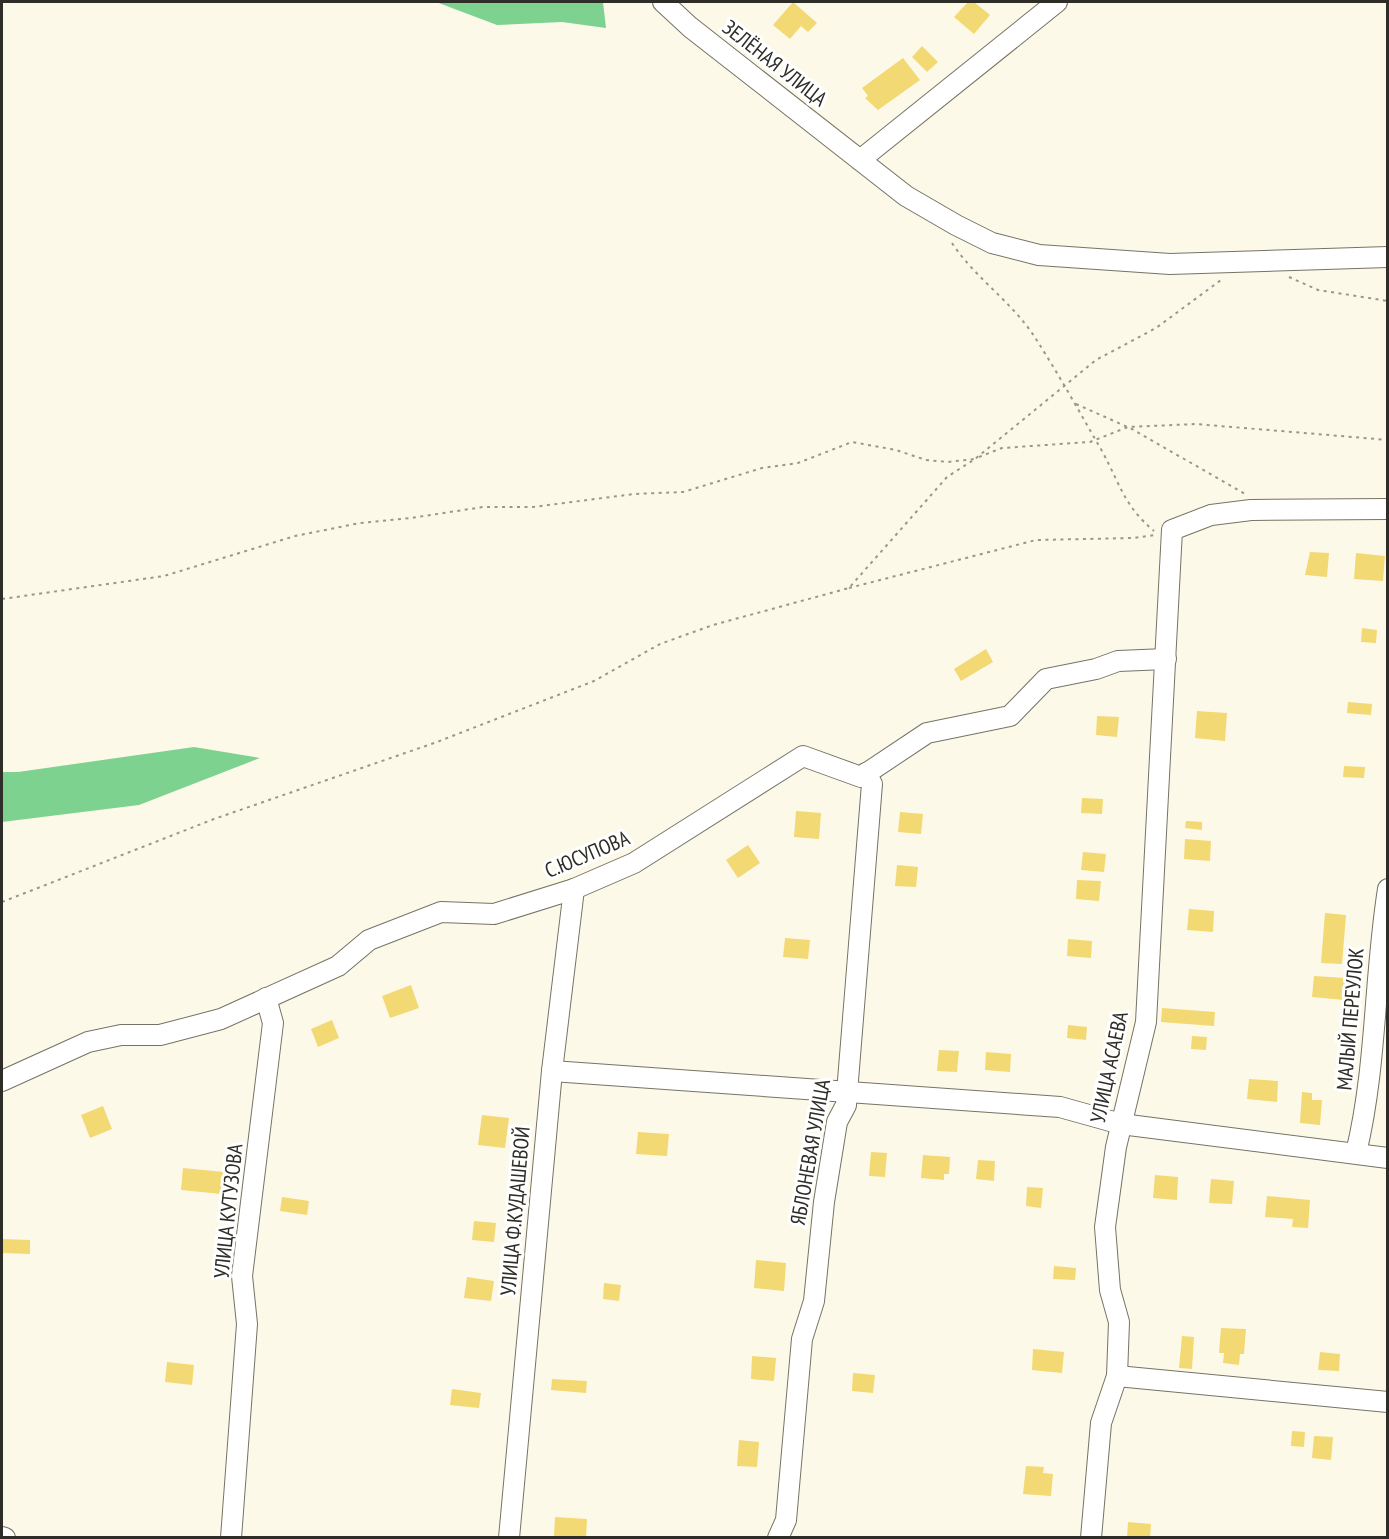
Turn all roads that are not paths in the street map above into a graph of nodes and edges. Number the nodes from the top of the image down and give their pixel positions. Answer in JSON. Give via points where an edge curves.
{"nodes":[{"id":1,"x":663,"y":2,"type":"edge"},
{"id":2,"x":1057,"y":2,"type":"edge"},
{"id":3,"x":860,"y":160,"type":"junction"},
{"id":4,"x":1388,"y":257,"type":"edge"},
{"id":5,"x":1388,"y":509,"type":"edge"},
{"id":6,"x":1166,"y":658,"type":"junction"},
{"id":7,"x":866,"y":774,"type":"junction"},
{"id":8,"x":574,"y":889,"type":"junction"},
{"id":9,"x":1388,"y":889,"type":"edge"},
{"id":10,"x":266,"y":998,"type":"junction"},
{"id":11,"x":552,"y":1071,"type":"junction"},
{"id":12,"x":2,"y":1081,"type":"edge"},
{"id":13,"x":847,"y":1092,"type":"junction"},
{"id":14,"x":1121,"y":1124,"type":"junction"},
{"id":15,"x":1356,"y":1153,"type":"junction"},
{"id":16,"x":1388,"y":1158,"type":"edge"},
{"id":17,"x":1117,"y":1376,"type":"junction"},
{"id":18,"x":1388,"y":1402,"type":"edge"},
{"id":19,"x":231,"y":1538,"type":"edge"},
{"id":20,"x":509,"y":1538,"type":"edge"},
{"id":21,"x":778,"y":1538,"type":"edge"},
{"id":22,"x":1091,"y":1538,"type":"edge"}],
"edges":[{"from":1,"to":3,"type":"street","name":"ЗЕЛЁНАЯ УЛИЦА"},
{"from":2,"to":3,"type":"street"},
{"from":3,"to":4,"type":"street","name":"ЗЕЛЁНАЯ УЛИЦА","via":[[906,196],[956,225],[992,243],[1039,255],[1170,264]]},
{"from":5,"to":6,"type":"street","name":"УЛИЦА АСАЕВА","via":[[1251,510],[1211,515],[1172,530]]},
{"from":6,"to":7,"type":"street","via":[[1118,661],[1046,679],[1010,716],[927,734]]},
{"from":6,"to":14,"type":"street","name":"УЛИЦА АСАЕВА","via":[[1146,1022]]},
{"from":7,"to":8,"type":"street","name":"С.ЮСУПОВА","via":[[861,777],[803,756],[634,863]]},
{"from":7,"to":13,"type":"street","name":"ЯБЛОНЕВАЯ УЛИЦА","via":[[872,784]]},
{"from":8,"to":10,"type":"street","name":"С.ЮСУПОВА","via":[[494,914],[441,912],[369,940],[339,966]]},
{"from":8,"to":11,"type":"street","name":"УЛИЦА Ф.КУДАШЕВОЙ"},
{"from":9,"to":15,"type":"street","name":"МАЛЫЙ ПЕРЕУЛОК","via":[[1381,932],[1373,1062]]},
{"from":10,"to":12,"type":"street","name":"С.ЮСУПОВА","via":[[221,1018],[160,1035],[121,1035],[88,1042]]},
{"from":10,"to":19,"type":"street","name":"УЛИЦА КУТУЗОВА","via":[[273,1023],[242,1276],[247,1324]]},
{"from":11,"to":13,"type":"street"},
{"from":11,"to":20,"type":"street","name":"УЛИЦА Ф.КУДАШЕВОЙ"},
{"from":13,"to":14,"type":"street","via":[[1060,1107]]},
{"from":13,"to":21,"type":"street","name":"ЯБЛОНЕВАЯ УЛИЦА","via":[[846,1106],[837,1122],[824,1202],[814,1301],[802,1339],[786,1520]]},
{"from":14,"to":15,"type":"street"},
{"from":14,"to":17,"type":"street","name":"УЛИЦА АСАЕВА","via":[[1105,1227],[1110,1290],[1119,1322]]},
{"from":15,"to":16,"type":"street"},
{"from":17,"to":18,"type":"street"},
{"from":17,"to":22,"type":"street","name":"УЛИЦА АСАЕВА","via":[[1101,1423]]}]}
